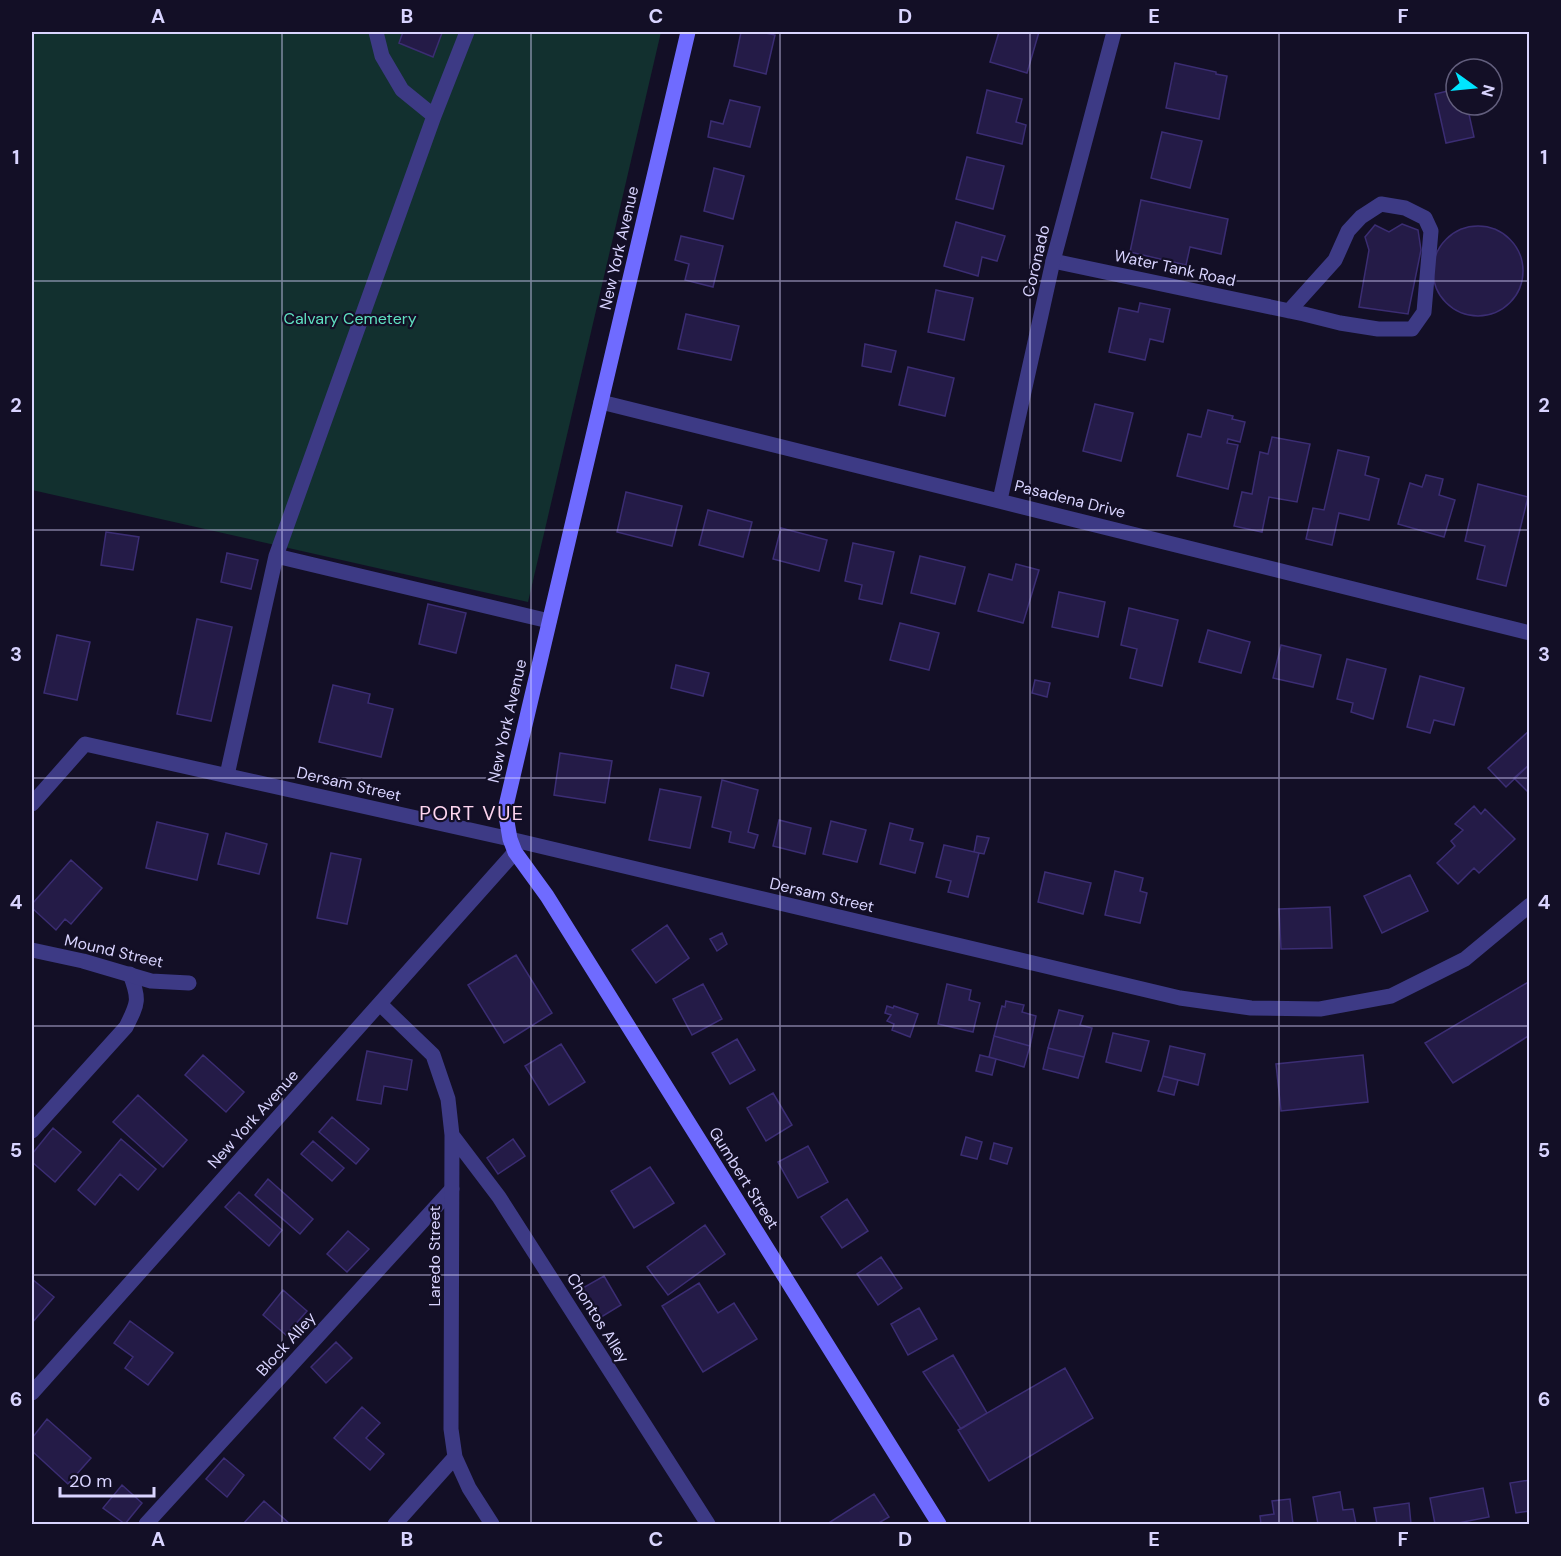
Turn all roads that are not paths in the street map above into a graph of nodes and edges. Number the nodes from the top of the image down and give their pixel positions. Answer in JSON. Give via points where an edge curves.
{"nodes":[{"id":1,"x":376,"y":32,"type":"edge"},
{"id":2,"x":467,"y":32,"type":"edge"},
{"id":3,"x":688,"y":32,"type":"edge"},
{"id":4,"x":1114,"y":32,"type":"edge"},
{"id":5,"x":434,"y":116,"type":"junction"},
{"id":6,"x":1053,"y":261,"type":"junction"},
{"id":7,"x":1289,"y":310,"type":"junction"},
{"id":8,"x":601,"y":402,"type":"junction"},
{"id":9,"x":1000,"y":500,"type":"junction"},
{"id":10,"x":276,"y":556,"type":"junction"},
{"id":11,"x":549,"y":621,"type":"junction"},
{"id":12,"x":1530,"y":633,"type":"edge"},
{"id":13,"x":227,"y":775,"type":"junction"},
{"id":14,"x":32,"y":804,"type":"edge"},
{"id":15,"x":512,"y":846,"type":"junction"},
{"id":16,"x":1530,"y":905,"type":"edge"},
{"id":17,"x":32,"y":950,"type":"edge"},
{"id":18,"x":130,"y":974,"type":"junction"},
{"id":19,"x":189,"y":983,"type":"dead end"},
{"id":20,"x":380,"y":1004,"type":"junction"},
{"id":21,"x":32,"y":1131,"type":"edge"},
{"id":22,"x":452,"y":1135,"type":"junction"},
{"id":23,"x":452,"y":1189,"type":"junction"},
{"id":24,"x":32,"y":1393,"type":"edge"},
{"id":25,"x":455,"y":1457,"type":"junction"},
{"id":26,"x":146,"y":1524,"type":"edge"},
{"id":27,"x":394,"y":1524,"type":"edge"},
{"id":28,"x":492,"y":1524,"type":"edge"},
{"id":29,"x":708,"y":1524,"type":"edge"},
{"id":30,"x":939,"y":1524,"type":"edge"}],
"edges":[{"from":1,"to":5,"type":"street","via":[[382,56],[402,90]]},
{"from":2,"to":5,"type":"street"},
{"from":3,"to":8,"type":"street","name":"New York Avenue"},
{"from":4,"to":6,"type":"street","name":"Coronado"},
{"from":5,"to":10,"type":"street"},
{"from":6,"to":7,"type":"street","name":"Water Tank Road"},
{"from":6,"to":9,"type":"street","name":"Coronado"},
{"from":7,"to":7,"type":"street","name":"Water Tank Road","via":[[1378,329],[1412,329],[1424,312],[1431,231],[1425,218],[1405,208],[1381,204],[1361,217],[1348,231],[1335,260]]},
{"from":8,"to":9,"type":"street","name":"Pasadena Drive"},
{"from":8,"to":11,"type":"street","name":"New York Avenue"},
{"from":9,"to":12,"type":"street","name":"Pasadena Drive"},
{"from":10,"to":11,"type":"street"},
{"from":10,"to":13,"type":"street"},
{"from":11,"to":15,"type":"street","name":"New York Avenue","via":[[504,810]]},
{"from":13,"to":14,"type":"street","name":"Dersam Street","via":[[85,744]]},
{"from":13,"to":15,"type":"street","name":"Dersam Street"},
{"from":15,"to":16,"type":"street","name":"Dersam Street","via":[[1180,998],[1251,1008],[1320,1009],[1391,996],[1465,959]]},
{"from":15,"to":20,"type":"street","name":"New York Avenue"},
{"from":15,"to":30,"type":"street","name":"Gumbert Street"},
{"from":17,"to":18,"type":"street","name":"Mound Street"},
{"from":18,"to":19,"type":"street","name":"Mound Street","via":[[152,981]]},
{"from":18,"to":21,"type":"street","via":[[138,995],[126,1027]]},
{"from":20,"to":22,"type":"street","name":"Laredo Street","via":[[433,1055],[448,1099]]},
{"from":20,"to":24,"type":"street","name":"New York Avenue"},
{"from":22,"to":23,"type":"street","name":"Laredo Street"},
{"from":22,"to":29,"type":"street","name":"Chontos Alley","via":[[499,1197]]},
{"from":23,"to":25,"type":"street","name":"Laredo Street"},
{"from":23,"to":26,"type":"street","name":"Block Alley"},
{"from":25,"to":27,"type":"street"},
{"from":25,"to":28,"type":"street","name":"Laredo Street"}]}
